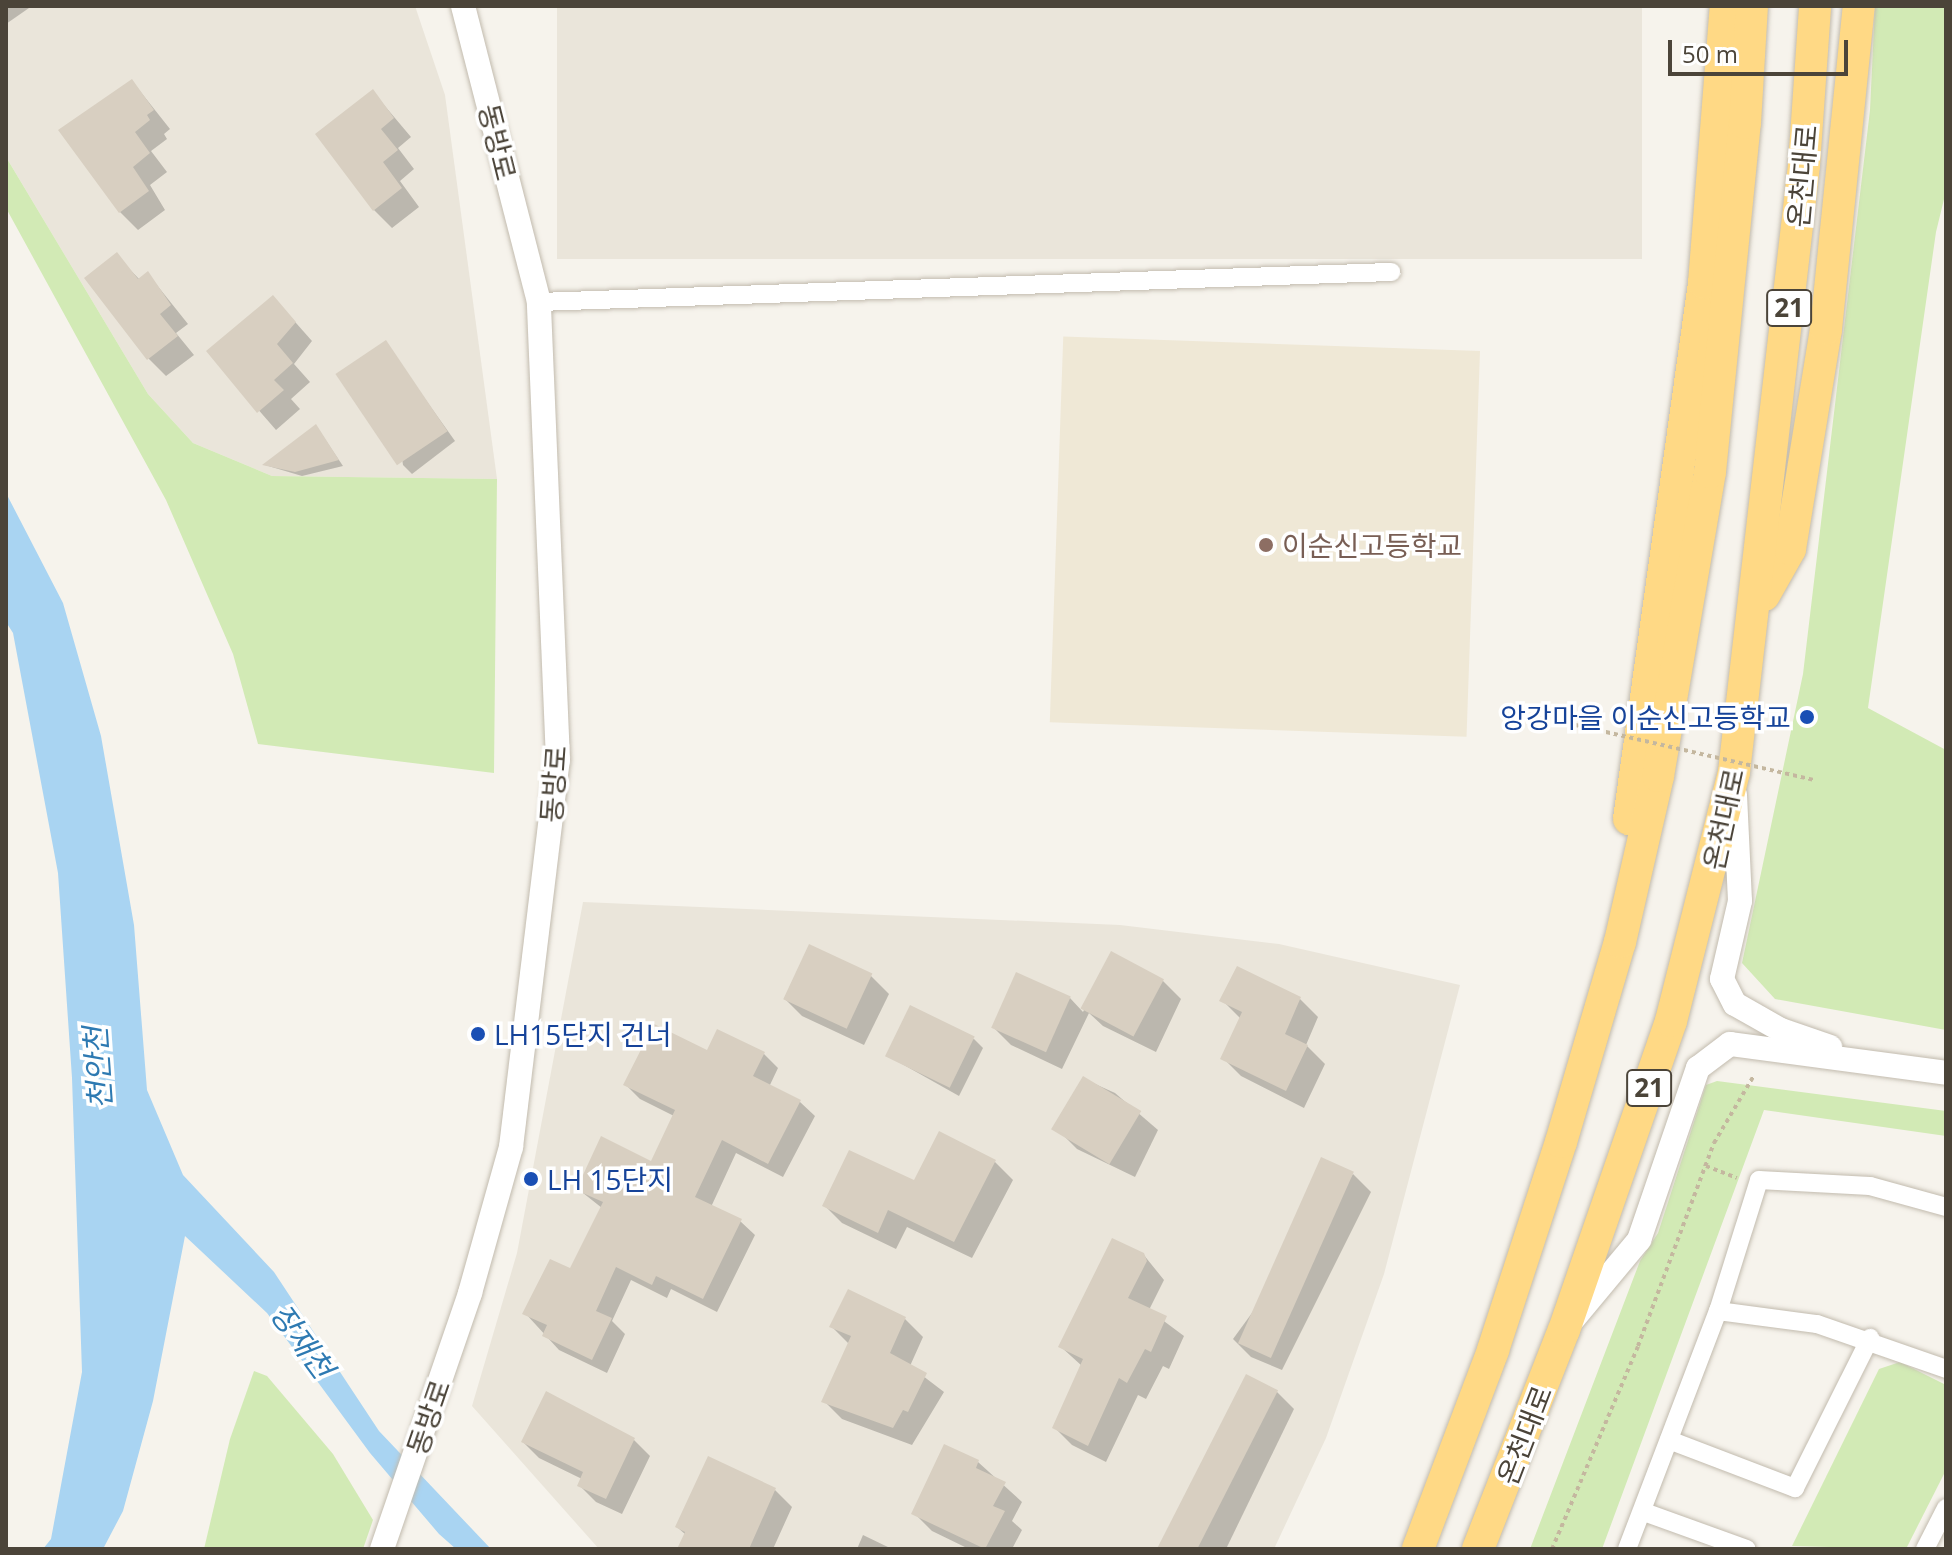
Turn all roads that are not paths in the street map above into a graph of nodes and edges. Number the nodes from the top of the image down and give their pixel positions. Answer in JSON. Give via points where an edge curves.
{"nodes":[{"id":1,"x":463,"y":6,"type":"edge"},
{"id":2,"x":1726,"y":6,"type":"edge"},
{"id":3,"x":1752,"y":6,"type":"edge"},
{"id":4,"x":1815,"y":6,"type":"edge"},
{"id":5,"x":1859,"y":6,"type":"edge"},
{"id":6,"x":1391,"y":272,"type":"dead end"},
{"id":7,"x":539,"y":302,"type":"junction"},
{"id":8,"x":1757,"y":609,"type":"junction"},
{"id":9,"x":1734,"y":772,"type":"junction"},
{"id":10,"x":1620,"y":942,"type":"junction"},
{"id":11,"x":1874,"y":1062,"type":"junction"},
{"id":12,"x":1946,"y":1073,"type":"edge"},
{"id":13,"x":1946,"y":1207,"type":"edge"},
{"id":14,"x":1718,"y":1311,"type":"junction"},
{"id":15,"x":1564,"y":1330,"type":"junction"},
{"id":16,"x":1870,"y":1338,"type":"junction"},
{"id":17,"x":1946,"y":1369,"type":"edge"},
{"id":18,"x":1669,"y":1440,"type":"junction"},
{"id":19,"x":1946,"y":1508,"type":"edge"},
{"id":20,"x":1644,"y":1512,"type":"junction"},
{"id":21,"x":382,"y":1549,"type":"edge"},
{"id":22,"x":1418,"y":1549,"type":"edge"},
{"id":23,"x":1478,"y":1549,"type":"edge"},
{"id":24,"x":1627,"y":1549,"type":"edge"},
{"id":25,"x":1747,"y":1549,"type":"edge"},
{"id":26,"x":1925,"y":1549,"type":"edge"}],
"edges":[{"from":1,"to":7,"type":"street","name":"동방로"},
{"from":2,"to":10,"type":"highway","via":[[1704,283],[1629,816]]},
{"from":3,"to":10,"type":"highway","name":"온천대로","number":"21","via":[[1710,472],[1658,776]]},
{"from":4,"to":8,"type":"highway","name":"온천대로","number":"21","via":[[1804,165]]},
{"from":5,"to":8,"type":"highway","via":[[1826,329],[1790,549]]},
{"from":6,"to":7,"type":"street"},
{"from":7,"to":21,"type":"street","name":"동방로","via":[[558,760],[511,1147],[439,1387]]},
{"from":8,"to":9,"type":"highway","name":"온천대로","number":"21"},
{"from":9,"to":11,"type":"street","via":[[1740,901],[1722,979],[1735,1004],[1781,1030]]},
{"from":9,"to":15,"type":"highway","name":"온천대로","number":"21","via":[[1671,1021]]},
{"from":10,"to":22,"type":"highway","name":"온천대로","number":"21","via":[[1493,1350]]},
{"from":11,"to":12,"type":"street"},
{"from":11,"to":15,"type":"street","via":[[1730,1044],[1698,1068],[1639,1240]]},
{"from":13,"to":14,"type":"street","via":[[1870,1186],[1759,1180]]},
{"from":14,"to":16,"type":"street","via":[[1817,1324]]},
{"from":14,"to":18,"type":"street"},
{"from":15,"to":23,"type":"highway","name":"온천대로","number":"21"},
{"from":16,"to":17,"type":"street"},
{"from":16,"to":18,"type":"street","via":[[1795,1488]]},
{"from":18,"to":20,"type":"street"},
{"from":19,"to":26,"type":"street"},
{"from":20,"to":24,"type":"street"},
{"from":20,"to":25,"type":"street"}]}
